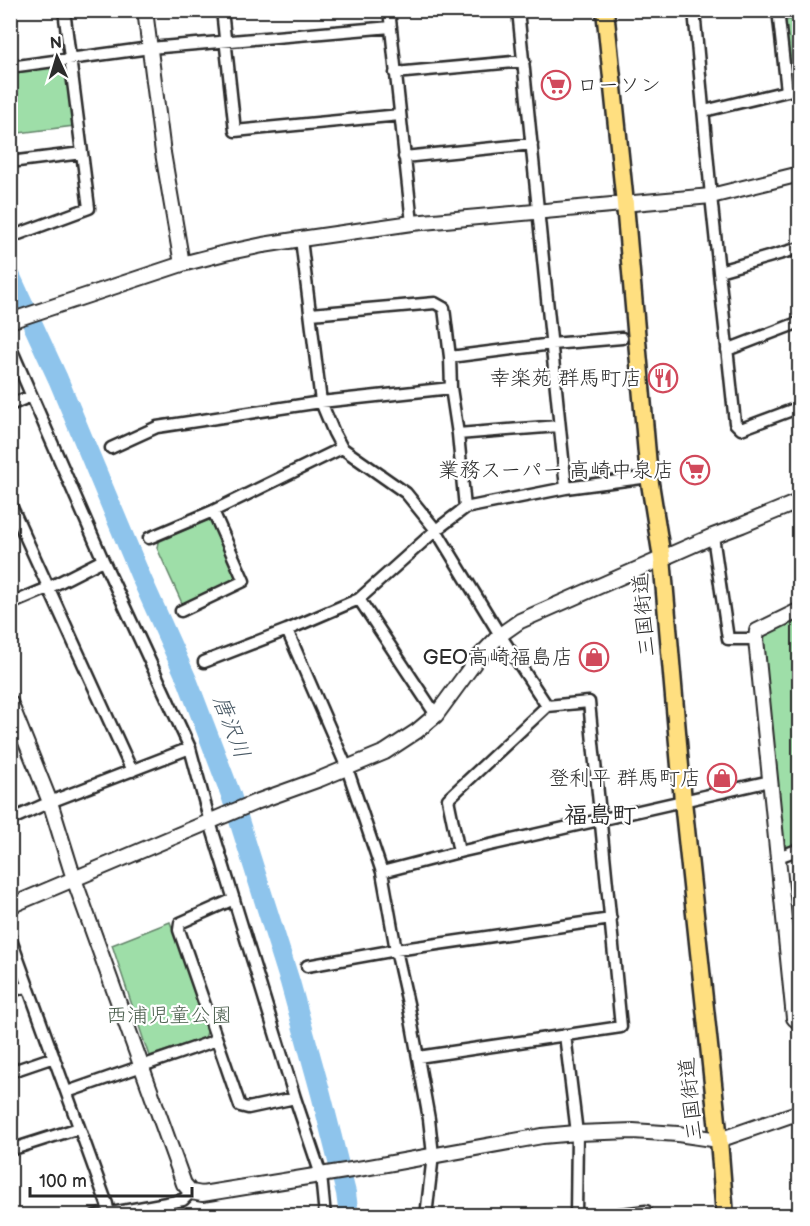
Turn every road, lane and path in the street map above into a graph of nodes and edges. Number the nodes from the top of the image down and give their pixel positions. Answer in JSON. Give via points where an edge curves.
{"nodes":[{"id":1,"x":64,"y":10,"type":"edge"},
{"id":2,"x":145,"y":10,"type":"edge"},
{"id":3,"x":222,"y":10,"type":"edge"},
{"id":4,"x":389,"y":10,"type":"edge"},
{"id":5,"x":518,"y":10,"type":"edge"},
{"id":6,"x":604,"y":10,"type":"edge"},
{"id":7,"x":694,"y":10,"type":"edge"},
{"id":8,"x":778,"y":10,"type":"edge"},
{"id":9,"x":391,"y":27,"type":"junction"},
{"id":10,"x":225,"y":41,"type":"junction"},
{"id":11,"x":150,"y":48,"type":"junction"},
{"id":12,"x":71,"y":59,"type":"junction"},
{"id":13,"x":524,"y":61,"type":"junction"},
{"id":14,"x":10,"y":67,"type":"edge"},
{"id":15,"x":395,"y":73,"type":"junction"},
{"id":16,"x":800,"y":88,"type":"edge"},
{"id":17,"x":787,"y":91,"type":"junction"},
{"id":18,"x":704,"y":111,"type":"junction"},
{"id":19,"x":400,"y":115,"type":"junction"},
{"id":20,"x":532,"y":144,"type":"junction"},
{"id":21,"x":82,"y":153,"type":"junction"},
{"id":22,"x":404,"y":157,"type":"junction"},
{"id":23,"x":10,"y":162,"type":"edge"},
{"id":24,"x":800,"y":174,"type":"edge"},
{"id":25,"x":711,"y":196,"type":"junction"},
{"id":26,"x":625,"y":204,"type":"junction"},
{"id":27,"x":539,"y":212,"type":"junction"},
{"id":28,"x":412,"y":223,"type":"junction"},
{"id":29,"x":15,"y":234,"type":"dead end"},
{"id":30,"x":301,"y":238,"type":"junction"},
{"id":31,"x":800,"y":248,"type":"edge"},
{"id":32,"x":182,"y":264,"type":"junction"},
{"id":33,"x":719,"y":272,"type":"junction"},
{"id":34,"x":311,"y":314,"type":"junction"},
{"id":35,"x":10,"y":321,"type":"edge"},
{"id":36,"x":800,"y":322,"type":"edge"},
{"id":37,"x":622,"y":338,"type":"dead end"},
{"id":38,"x":552,"y":345,"type":"junction"},
{"id":39,"x":10,"y":346,"type":"edge"},
{"id":40,"x":728,"y":350,"type":"junction"},
{"id":41,"x":450,"y":357,"type":"junction"},
{"id":42,"x":451,"y":388,"type":"junction"},
{"id":43,"x":32,"y":396,"type":"junction"},
{"id":44,"x":321,"y":402,"type":"junction"},
{"id":45,"x":10,"y":405,"type":"edge"},
{"id":46,"x":800,"y":407,"type":"edge"},
{"id":47,"x":559,"y":426,"type":"junction"},
{"id":48,"x":458,"y":434,"type":"junction"},
{"id":49,"x":111,"y":448,"type":"dead end"},
{"id":50,"x":342,"y":448,"type":"junction"},
{"id":51,"x":649,"y":477,"type":"junction"},
{"id":52,"x":566,"y":488,"type":"junction"},
{"id":53,"x":800,"y":501,"type":"edge"},
{"id":54,"x":10,"y":503,"type":"edge"},
{"id":55,"x":465,"y":508,"type":"junction"},
{"id":56,"x":213,"y":511,"type":"junction"},
{"id":57,"x":436,"y":530,"type":"junction"},
{"id":58,"x":713,"y":536,"type":"junction"},
{"id":59,"x":148,"y":538,"type":"dead end"},
{"id":60,"x":662,"y":558,"type":"junction"},
{"id":61,"x":103,"y":560,"type":"junction"},
{"id":62,"x":48,"y":588,"type":"junction"},
{"id":63,"x":359,"y":599,"type":"junction"},
{"id":64,"x":10,"y":604,"type":"edge"},
{"id":65,"x":800,"y":610,"type":"edge"},
{"id":66,"x":181,"y":611,"type":"dead end"},
{"id":67,"x":287,"y":630,"type":"junction"},
{"id":68,"x":500,"y":635,"type":"junction"},
{"id":69,"x":756,"y":639,"type":"junction"},
{"id":70,"x":204,"y":662,"type":"dead end"},
{"id":71,"x":10,"y":702,"type":"edge"},
{"id":72,"x":547,"y":706,"type":"junction"},
{"id":73,"x":436,"y":715,"type":"junction"},
{"id":74,"x":190,"y":748,"type":"junction"},
{"id":75,"x":347,"y":768,"type":"junction"},
{"id":76,"x":132,"y":771,"type":"junction"},
{"id":77,"x":770,"y":781,"type":"junction"},
{"id":78,"x":683,"y":801,"type":"junction"},
{"id":79,"x":50,"y":802,"type":"junction"},
{"id":80,"x":10,"y":820,"type":"edge"},
{"id":81,"x":212,"y":820,"type":"junction"},
{"id":82,"x":600,"y":820,"type":"junction"},
{"id":83,"x":800,"y":849,"type":"edge"},
{"id":84,"x":459,"y":852,"type":"junction"},
{"id":85,"x":778,"y":857,"type":"junction"},
{"id":86,"x":382,"y":872,"type":"junction"},
{"id":87,"x":74,"y":879,"type":"junction"},
{"id":88,"x":234,"y":899,"type":"junction"},
{"id":89,"x":10,"y":906,"type":"edge"},
{"id":90,"x":611,"y":919,"type":"junction"},
{"id":91,"x":10,"y":937,"type":"edge"},
{"id":92,"x":793,"y":946,"type":"edge"},
{"id":93,"x":396,"y":950,"type":"junction"},
{"id":94,"x":307,"y":966,"type":"dead end"},
{"id":95,"x":28,"y":986,"type":"junction"},
{"id":96,"x":10,"y":992,"type":"edge"},
{"id":97,"x":800,"y":1023,"type":"edge"},
{"id":98,"x":565,"y":1035,"type":"junction"},
{"id":99,"x":217,"y":1040,"type":"junction"},
{"id":100,"x":54,"y":1057,"type":"junction"},
{"id":101,"x":418,"y":1057,"type":"junction"},
{"id":102,"x":141,"y":1066,"type":"junction"},
{"id":103,"x":10,"y":1072,"type":"edge"},
{"id":104,"x":67,"y":1092,"type":"junction"},
{"id":105,"x":295,"y":1098,"type":"junction"},
{"id":106,"x":800,"y":1112,"type":"edge"},
{"id":107,"x":79,"y":1128,"type":"junction"},
{"id":108,"x":577,"y":1133,"type":"junction"},
{"id":109,"x":718,"y":1140,"type":"junction"},
{"id":110,"x":10,"y":1150,"type":"edge"},
{"id":111,"x":433,"y":1155,"type":"junction"},
{"id":112,"x":324,"y":1174,"type":"junction"},
{"id":113,"x":191,"y":1192,"type":"junction"},
{"id":114,"x":109,"y":1214,"type":"edge"},
{"id":115,"x":95,"y":1215,"type":"edge"},
{"id":116,"x":326,"y":1215,"type":"edge"},
{"id":117,"x":426,"y":1215,"type":"edge"},
{"id":118,"x":576,"y":1215,"type":"edge"},
{"id":119,"x":604,"y":1215,"type":"edge"},
{"id":120,"x":646,"y":1215,"type":"edge"},
{"id":121,"x":725,"y":1215,"type":"edge"}],
"edges":[{"from":1,"to":12,"type":"street"},
{"from":2,"to":11,"type":"street"},
{"from":3,"to":10,"type":"street"},
{"from":4,"to":9,"type":"street"},
{"from":5,"to":13,"type":"street"},
{"from":6,"to":26,"type":"main road","name":"三国街道"},
{"from":7,"to":18,"type":"street"},
{"from":8,"to":17,"type":"street"},
{"from":9,"to":10,"type":"street"},
{"from":9,"to":15,"type":"street"},
{"from":10,"to":11,"type":"street"},
{"from":10,"to":19,"type":"street","via":[[235,131]]},
{"from":11,"to":12,"type":"street"},
{"from":11,"to":32,"type":"street"},
{"from":12,"to":14,"type":"street"},
{"from":12,"to":21,"type":"street"},
{"from":13,"to":15,"type":"street"},
{"from":13,"to":20,"type":"street"},
{"from":15,"to":19,"type":"street"},
{"from":16,"to":17,"type":"street"},
{"from":17,"to":18,"type":"street"},
{"from":18,"to":25,"type":"street"},
{"from":19,"to":22,"type":"street"},
{"from":20,"to":22,"type":"street"},
{"from":20,"to":27,"type":"street"},
{"from":21,"to":23,"type":"street"},
{"from":21,"to":29,"type":"street","via":[[89,208]]},
{"from":22,"to":28,"type":"street"},
{"from":24,"to":25,"type":"street"},
{"from":25,"to":26,"type":"street"},
{"from":25,"to":33,"type":"street"},
{"from":26,"to":27,"type":"street"},
{"from":26,"to":51,"type":"main road","name":"三国街道"},
{"from":27,"to":28,"type":"street"},
{"from":27,"to":38,"type":"street"},
{"from":28,"to":30,"type":"street"},
{"from":30,"to":32,"type":"street"},
{"from":30,"to":34,"type":"street"},
{"from":31,"to":33,"type":"street"},
{"from":32,"to":35,"type":"street"},
{"from":33,"to":40,"type":"street"},
{"from":34,"to":41,"type":"street","via":[[435,303],[444,308]]},
{"from":34,"to":44,"type":"street"},
{"from":36,"to":40,"type":"street"},
{"from":37,"to":38,"type":"street"},
{"from":38,"to":41,"type":"street"},
{"from":38,"to":47,"type":"street"},
{"from":39,"to":43,"type":"street"},
{"from":40,"to":46,"type":"street","via":[[735,423],[741,429]]},
{"from":41,"to":42,"type":"street"},
{"from":42,"to":44,"type":"street"},
{"from":42,"to":48,"type":"street"},
{"from":43,"to":45,"type":"street"},
{"from":43,"to":61,"type":"street"},
{"from":44,"to":49,"type":"street","via":[[157,427]]},
{"from":44,"to":50,"type":"street"},
{"from":47,"to":48,"type":"street"},
{"from":47,"to":52,"type":"street"},
{"from":48,"to":55,"type":"street"},
{"from":50,"to":56,"type":"street"},
{"from":50,"to":57,"type":"street","via":[[406,493]]},
{"from":51,"to":52,"type":"street"},
{"from":51,"to":60,"type":"main road","name":"三国街道"},
{"from":52,"to":55,"type":"street"},
{"from":53,"to":58,"type":"street"},
{"from":54,"to":62,"type":"street"},
{"from":55,"to":57,"type":"street"},
{"from":56,"to":59,"type":"street"},
{"from":56,"to":66,"type":"street","via":[[244,581]]},
{"from":57,"to":63,"type":"street"},
{"from":57,"to":68,"type":"street"},
{"from":58,"to":60,"type":"street"},
{"from":58,"to":69,"type":"street","via":[[728,639]]},
{"from":60,"to":68,"type":"street","via":[[520,621]]},
{"from":60,"to":78,"type":"main road","name":"三国街道"},
{"from":61,"to":62,"type":"street"},
{"from":61,"to":74,"type":"street"},
{"from":62,"to":64,"type":"street"},
{"from":62,"to":76,"type":"street"},
{"from":63,"to":67,"type":"street"},
{"from":63,"to":73,"type":"street"},
{"from":65,"to":69,"type":"street","via":[[757,631]]},
{"from":67,"to":70,"type":"street"},
{"from":67,"to":75,"type":"street"},
{"from":68,"to":72,"type":"street"},
{"from":68,"to":73,"type":"street","via":[[477,658]]},
{"from":69,"to":77,"type":"street"},
{"from":71,"to":79,"type":"street"},
{"from":72,"to":82,"type":"street","via":[[589,702]]},
{"from":72,"to":84,"type":"street","via":[[448,799]]},
{"from":73,"to":75,"type":"street","via":[[385,752]]},
{"from":74,"to":76,"type":"street"},
{"from":74,"to":81,"type":"street"},
{"from":75,"to":81,"type":"street"},
{"from":75,"to":86,"type":"street"},
{"from":76,"to":79,"type":"street"},
{"from":77,"to":78,"type":"street"},
{"from":77,"to":85,"type":"street"},
{"from":78,"to":82,"type":"street"},
{"from":78,"to":109,"type":"main road","name":"三国街道"},
{"from":79,"to":80,"type":"street"},
{"from":79,"to":87,"type":"street"},
{"from":81,"to":87,"type":"street"},
{"from":81,"to":88,"type":"street"},
{"from":82,"to":84,"type":"street"},
{"from":82,"to":90,"type":"street"},
{"from":83,"to":85,"type":"street"},
{"from":84,"to":86,"type":"street"},
{"from":85,"to":92,"type":"street"},
{"from":86,"to":93,"type":"street"},
{"from":87,"to":89,"type":"street"},
{"from":87,"to":102,"type":"street"},
{"from":88,"to":99,"type":"street","via":[[180,923],[179,930]]},
{"from":88,"to":105,"type":"street"},
{"from":90,"to":93,"type":"street"},
{"from":90,"to":98,"type":"street","via":[[621,1027]]},
{"from":91,"to":95,"type":"street"},
{"from":92,"to":97,"type":"street","via":[[794,1018]]},
{"from":93,"to":94,"type":"street"},
{"from":93,"to":101,"type":"street"},
{"from":95,"to":96,"type":"street"},
{"from":95,"to":100,"type":"street"},
{"from":98,"to":101,"type":"street"},
{"from":98,"to":108,"type":"street"},
{"from":99,"to":102,"type":"street"},
{"from":99,"to":105,"type":"street","via":[[240,1106],[248,1108]]},
{"from":100,"to":103,"type":"street"},
{"from":100,"to":104,"type":"street"},
{"from":101,"to":111,"type":"street"},
{"from":102,"to":104,"type":"street"},
{"from":102,"to":113,"type":"street","via":[[184,1184]]},
{"from":104,"to":107,"type":"street"},
{"from":105,"to":112,"type":"street"},
{"from":106,"to":109,"type":"street"},
{"from":107,"to":110,"type":"street"},
{"from":107,"to":114,"type":"street"},
{"from":108,"to":109,"type":"street","via":[[633,1131]]},
{"from":108,"to":111,"type":"street"},
{"from":108,"to":118,"type":"street"},
{"from":109,"to":121,"type":"main road","name":"三国街道"},
{"from":111,"to":112,"type":"street"},
{"from":111,"to":117,"type":"street"},
{"from":112,"to":113,"type":"street","via":[[202,1194]]},
{"from":112,"to":116,"type":"street"},
{"from":113,"to":114,"type":"street","via":[[183,1200]]},
{"from":114,"to":115,"type":"street"},
{"from":119,"to":120,"type":"street","via":[[646,1211]]}]}
